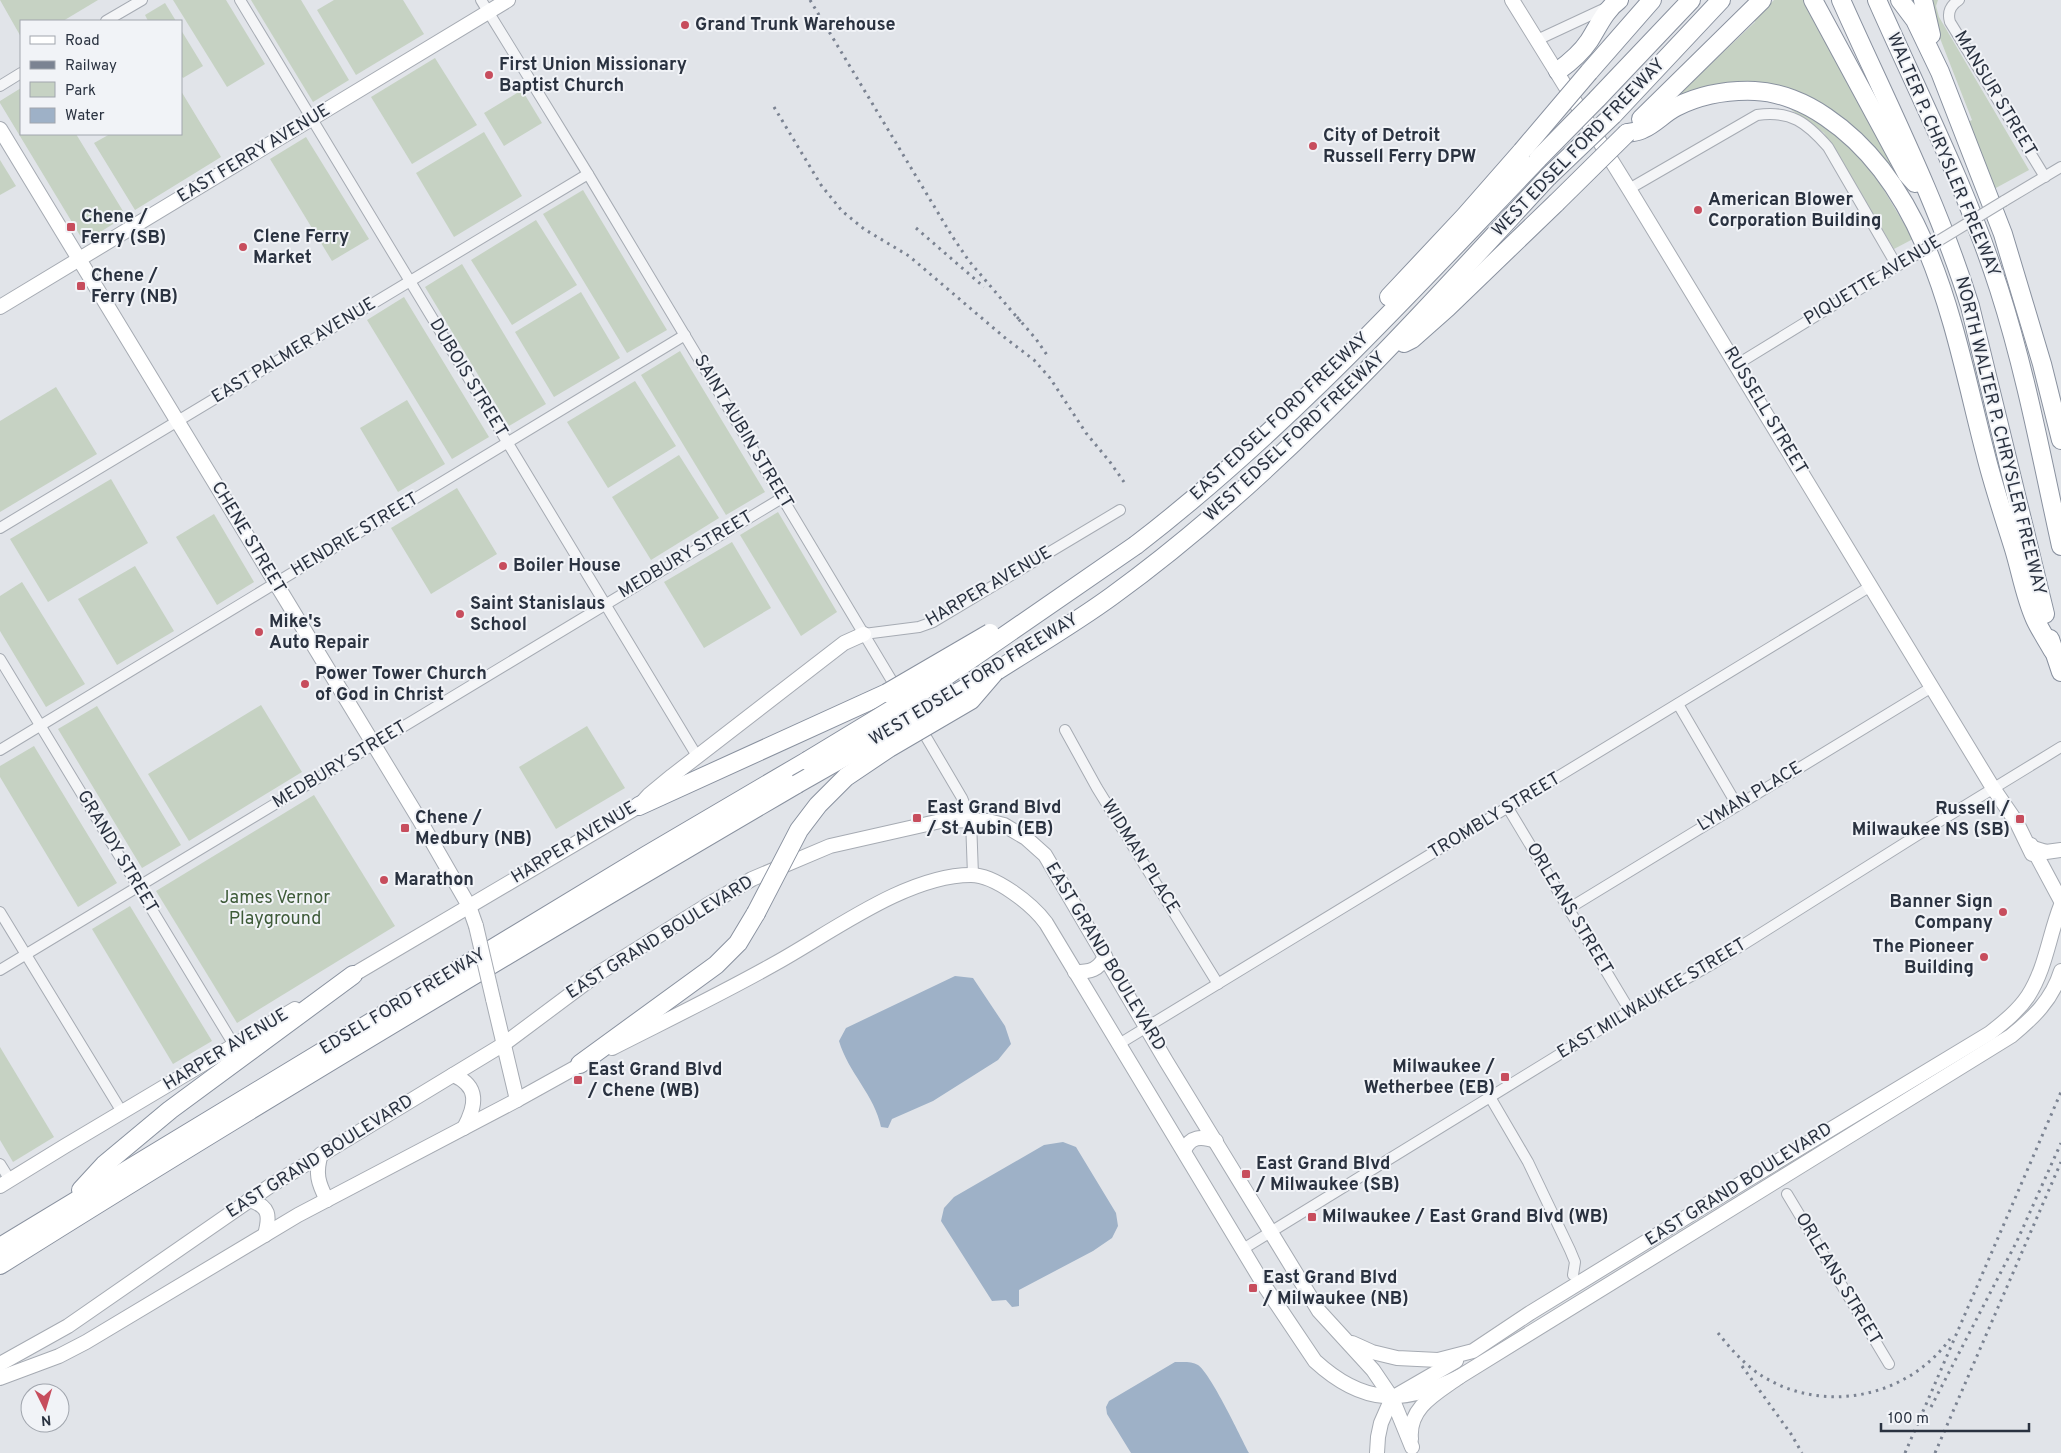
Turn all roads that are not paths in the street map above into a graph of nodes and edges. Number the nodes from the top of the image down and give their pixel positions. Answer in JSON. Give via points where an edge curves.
{"nodes":[{"id":1,"x":142,"y":0,"type":"edge"},
{"id":2,"x":240,"y":0,"type":"edge"},
{"id":3,"x":508,"y":0,"type":"edge"},
{"id":4,"x":1512,"y":0,"type":"edge"},
{"id":5,"x":1639,"y":0,"type":"edge"},
{"id":6,"x":1652,"y":0,"type":"edge"},
{"id":7,"x":1691,"y":0,"type":"edge"},
{"id":8,"x":1720,"y":0,"type":"edge"},
{"id":9,"x":1762,"y":0,"type":"edge"},
{"id":10,"x":1813,"y":0,"type":"edge"},
{"id":11,"x":1841,"y":0,"type":"edge"},
{"id":12,"x":1877,"y":0,"type":"edge"},
{"id":13,"x":1900,"y":0,"type":"edge"},
{"id":14,"x":1922,"y":0,"type":"edge"},
{"id":15,"x":1959,"y":0,"type":"edge"},
{"id":16,"x":1615,"y":2,"type":"edge"},
{"id":17,"x":485,"y":6,"type":"edge"},
{"id":18,"x":108,"y":20,"type":"edge"},
{"id":19,"x":1537,"y":40,"type":"junction"},
{"id":20,"x":1558,"y":71,"type":"junction"},
{"id":21,"x":1589,"y":72,"type":"junction"},
{"id":22,"x":1940,"y":72,"type":"junction"},
{"id":23,"x":20,"y":74,"type":"edge"},
{"id":24,"x":0,"y":86,"type":"edge"},
{"id":25,"x":1664,"y":106,"type":"junction"},
{"id":26,"x":312,"y":119,"type":"junction"},
{"id":27,"x":0,"y":128,"type":"edge"},
{"id":28,"x":2061,"y":167,"type":"edge"},
{"id":29,"x":588,"y":174,"type":"junction"},
{"id":30,"x":2045,"y":176,"type":"junction"},
{"id":31,"x":1629,"y":188,"type":"junction"},
{"id":32,"x":1933,"y":202,"type":"junction"},
{"id":33,"x":79,"y":259,"type":"junction"},
{"id":34,"x":1897,"y":266,"type":"junction"},
{"id":35,"x":410,"y":281,"type":"junction"},
{"id":36,"x":0,"y":307,"type":"edge"},
{"id":37,"x":685,"y":336,"type":"junction"},
{"id":38,"x":1361,"y":341,"type":"junction"},
{"id":39,"x":1387,"y":351,"type":"junction"},
{"id":40,"x":1736,"y":365,"type":"junction"},
{"id":41,"x":177,"y":421,"type":"junction"},
{"id":42,"x":2061,"y":440,"type":"edge"},
{"id":43,"x":508,"y":443,"type":"junction"},
{"id":44,"x":782,"y":498,"type":"junction"},
{"id":45,"x":1120,"y":510,"type":"dead end"},
{"id":46,"x":0,"y":528,"type":"edge"},
{"id":47,"x":1136,"y":546,"type":"junction"},
{"id":48,"x":2061,"y":546,"type":"edge"},
{"id":49,"x":275,"y":584,"type":"junction"},
{"id":50,"x":1871,"y":586,"type":"junction"},
{"id":51,"x":606,"y":604,"type":"junction"},
{"id":52,"x":864,"y":634,"type":"junction"},
{"id":53,"x":2053,"y":650,"type":"junction"},
{"id":54,"x":0,"y":659,"type":"edge"},
{"id":55,"x":994,"y":672,"type":"junction"},
{"id":56,"x":2061,"y":672,"type":"edge"},
{"id":57,"x":1932,"y":687,"type":"junction"},
{"id":58,"x":1678,"y":704,"type":"junction"},
{"id":59,"x":40,"y":725,"type":"junction"},
{"id":60,"x":1065,"y":730,"type":"dead end"},
{"id":61,"x":373,"y":745,"type":"junction"},
{"id":62,"x":0,"y":750,"type":"edge"},
{"id":63,"x":2057,"y":750,"type":"edge"},
{"id":64,"x":697,"y":756,"type":"junction"},
{"id":65,"x":808,"y":762,"type":"joint"},
{"id":66,"x":797,"y":784,"type":"joint"},
{"id":67,"x":1993,"y":788,"type":"junction"},
{"id":68,"x":1737,"y":805,"type":"junction"},
{"id":69,"x":639,"y":806,"type":"junction"},
{"id":70,"x":1508,"y":808,"type":"junction"},
{"id":71,"x":971,"y":820,"type":"junction"},
{"id":72,"x":2061,"y":850,"type":"edge"},
{"id":73,"x":2033,"y":851,"type":"junction"},
{"id":74,"x":973,"y":875,"type":"junction"},
{"id":75,"x":138,"y":887,"type":"junction"},
{"id":76,"x":2061,"y":902,"type":"edge"},
{"id":77,"x":2061,"y":905,"type":"edge"},
{"id":78,"x":469,"y":906,"type":"junction"},
{"id":79,"x":1568,"y":908,"type":"junction"},
{"id":80,"x":0,"y":912,"type":"edge"},
{"id":81,"x":26,"y":954,"type":"junction"},
{"id":82,"x":1105,"y":956,"type":"junction"},
{"id":83,"x":0,"y":970,"type":"edge"},
{"id":84,"x":1075,"y":972,"type":"junction"},
{"id":85,"x":2061,"y":972,"type":"edge"},
{"id":86,"x":353,"y":975,"type":"junction"},
{"id":87,"x":1218,"y":984,"type":"junction"},
{"id":88,"x":2057,"y":991,"type":"edge"},
{"id":89,"x":1630,"y":1011,"type":"junction"},
{"id":90,"x":2001,"y":1024,"type":"junction"},
{"id":91,"x":1146,"y":1027,"type":"junction"},
{"id":92,"x":2011,"y":1036,"type":"junction"},
{"id":93,"x":504,"y":1044,"type":"junction"},
{"id":94,"x":1119,"y":1044,"type":"junction"},
{"id":95,"x":234,"y":1045,"type":"junction"},
{"id":96,"x":580,"y":1064,"type":"junction"},
{"id":97,"x":453,"y":1075,"type":"junction"},
{"id":98,"x":1908,"y":1081,"type":"junction"},
{"id":99,"x":1916,"y":1095,"type":"junction"},
{"id":100,"x":1490,"y":1097,"type":"junction"},
{"id":101,"x":517,"y":1100,"type":"junction"},
{"id":102,"x":122,"y":1112,"type":"junction"},
{"id":103,"x":464,"y":1128,"type":"junction"},
{"id":104,"x":1216,"y":1141,"type":"junction"},
{"id":105,"x":1184,"y":1151,"type":"junction"},
{"id":106,"x":321,"y":1154,"type":"junction"},
{"id":107,"x":0,"y":1164,"type":"edge"},
{"id":108,"x":5,"y":1183,"type":"edge"},
{"id":109,"x":1787,"y":1194,"type":"dead end"},
{"id":110,"x":249,"y":1200,"type":"junction"},
{"id":111,"x":328,"y":1200,"type":"junction"},
{"id":112,"x":67,"y":1206,"type":"junction"},
{"id":113,"x":1271,"y":1232,"type":"junction"},
{"id":114,"x":265,"y":1235,"type":"junction"},
{"id":115,"x":0,"y":1247,"type":"edge"},
{"id":116,"x":1243,"y":1249,"type":"junction"},
{"id":117,"x":0,"y":1266,"type":"edge"},
{"id":118,"x":1573,"y":1275,"type":"dead end"},
{"id":119,"x":1347,"y":1341,"type":"junction"},
{"id":120,"x":1473,"y":1351,"type":"junction"},
{"id":121,"x":0,"y":1364,"type":"edge"},
{"id":122,"x":1889,"y":1364,"type":"dead end"},
{"id":123,"x":1460,"y":1377,"type":"junction"},
{"id":124,"x":0,"y":1378,"type":"edge"},
{"id":125,"x":1392,"y":1398,"type":"junction"},
{"id":126,"x":1377,"y":1453,"type":"edge"}],
"edges":[{"from":1,"to":18,"type":"street"},
{"from":2,"to":26,"type":"street","name":"DUBOIS STREET"},
{"from":3,"to":17,"type":"main road","name":"EAST FERRY AVENUE"},
{"from":4,"to":19,"type":"main road","name":"RUSSELL STREET"},
{"from":5,"to":21,"type":"highway"},
{"from":6,"to":21,"type":"highway"},
{"from":7,"to":38,"type":"highway","name":"EAST EDSEL FORD FREEWAY","bridge":true},
{"from":8,"to":39,"type":"highway","name":"WEST EDSEL FORD FREEWAY","bridge":true,"via":[[1613,115],[1548,177]]},
{"from":9,"to":25,"type":"highway"},
{"from":10,"to":32,"type":"highway","via":[[1907,174]]},
{"from":11,"to":32,"type":"highway","name":"WALTER P. CHRYSLER FREEWAY"},
{"from":12,"to":48,"type":"highway","name":"WALTER P. CHRYSLER FREEWAY","via":[[1986,248],[2034,419]]},
{"from":13,"to":22,"type":"highway","via":[[1915,20]]},
{"from":14,"to":22,"type":"highway"},
{"from":15,"to":30,"type":"street","name":"MANSUR STREET","via":[[1949,11],[1950,22]]},
{"from":16,"to":19,"type":"street"},
{"from":16,"to":20,"type":"highway","via":[[1587,43]]},
{"from":17,"to":26,"type":"main road","name":"EAST FERRY AVENUE"},
{"from":17,"to":29,"type":"street","name":"SAINT AUBIN STREET"},
{"from":19,"to":20,"type":"main road","name":"RUSSELL STREET"},
{"from":20,"to":31,"type":"main road","name":"RUSSELL STREET"},
{"from":21,"to":38,"type":"highway","bridge":true,"via":[[1465,216],[1388,297]]},
{"from":22,"to":42,"type":"highway","via":[[2003,234]]},
{"from":23,"to":24,"type":"street"},
{"from":25,"to":39,"type":"highway","bridge":true,"via":[[1627,133],[1425,329]]},
{"from":25,"to":53,"type":"highway","via":[[1715,94],[1756,91],[1778,95],[1815,110],[1837,124],[1871,156],[1887,177],[1915,225],[1937,277],[2034,618]]},
{"from":26,"to":33,"type":"main road","name":"EAST FERRY AVENUE"},
{"from":26,"to":35,"type":"street","name":"DUBOIS STREET"},
{"from":27,"to":33,"type":"main road","name":"CHENE STREET"},
{"from":28,"to":30,"type":"street","name":"PIQUETTE AVENUE"},
{"from":29,"to":35,"type":"street","name":"EAST PALMER AVENUE"},
{"from":29,"to":37,"type":"street","name":"SAINT AUBIN STREET"},
{"from":30,"to":34,"type":"street","name":"PIQUETTE AVENUE","bridge":true},
{"from":31,"to":34,"type":"street","via":[[1758,115],[1773,112],[1786,115],[1813,130],[1828,147]]},
{"from":31,"to":40,"type":"main road","name":"RUSSELL STREET"},
{"from":32,"to":53,"type":"highway","name":"NORTH WALTER P. CHRYSLER FREEWAY","via":[[1970,306]]},
{"from":33,"to":36,"type":"main road","name":"EAST FERRY AVENUE"},
{"from":33,"to":41,"type":"main road","name":"CHENE STREET"},
{"from":34,"to":40,"type":"street","name":"PIQUETTE AVENUE"},
{"from":35,"to":41,"type":"street","name":"EAST PALMER AVENUE"},
{"from":35,"to":43,"type":"street","name":"DUBOIS STREET"},
{"from":37,"to":43,"type":"street","name":"HENDRIE STREET"},
{"from":37,"to":44,"type":"street","name":"SAINT AUBIN STREET"},
{"from":38,"to":47,"type":"highway","name":"EAST EDSEL FORD FREEWAY","via":[[1228,469]]},
{"from":39,"to":55,"type":"highway","name":"WEST EDSEL FORD FREEWAY","via":[[1240,491],[1163,556],[1112,596]]},
{"from":40,"to":50,"type":"main road","name":"RUSSELL STREET"},
{"from":41,"to":46,"type":"street","name":"EAST PALMER AVENUE"},
{"from":41,"to":49,"type":"main road","name":"CHENE STREET"},
{"from":43,"to":49,"type":"street","name":"HENDRIE STREET"},
{"from":43,"to":51,"type":"street","name":"DUBOIS STREET"},
{"from":44,"to":51,"type":"street","name":"MEDBURY STREET"},
{"from":44,"to":52,"type":"street","name":"SAINT AUBIN STREET"},
{"from":45,"to":52,"type":"street","name":"HARPER AVENUE","via":[[933,622],[919,627]]},
{"from":47,"to":65,"type":"highway","name":"EAST EDSEL FORD FREEWAY","bridge":true,"via":[[939,681]]},
{"from":47,"to":69,"type":"highway","bridge":true,"via":[[887,693]]},
{"from":49,"to":59,"type":"street","name":"HENDRIE STREET"},
{"from":49,"to":61,"type":"main road","name":"CHENE STREET"},
{"from":50,"to":57,"type":"main road","name":"RUSSELL STREET"},
{"from":50,"to":58,"type":"street","name":"TROMBLY STREET"},
{"from":51,"to":61,"type":"street","name":"MEDBURY STREET"},
{"from":51,"to":64,"type":"street","name":"DUBOIS STREET"},
{"from":52,"to":64,"type":"main road","name":"HARPER AVENUE","via":[[844,643]]},
{"from":52,"to":71,"type":"street","name":"SAINT AUBIN STREET","via":[[962,798]]},
{"from":53,"to":56,"type":"highway","name":"NORTH WALTER P. CHRYSLER FREEWAY"},
{"from":54,"to":59,"type":"street","name":"GRANDY STREET"},
{"from":55,"to":66,"type":"highway","name":"WEST EDSEL FORD FREEWAY","bridge":true},
{"from":55,"to":96,"type":"highway","bridge":true,"via":[[971,700],[853,772],[818,805],[799,830],[738,943],[716,965]]},
{"from":57,"to":67,"type":"main road","name":"RUSSELL STREET"},
{"from":57,"to":68,"type":"street","name":"LYMAN PLACE"},
{"from":58,"to":68,"type":"street"},
{"from":58,"to":70,"type":"street","name":"TROMBLY STREET"},
{"from":59,"to":62,"type":"street","name":"HENDRIE STREET"},
{"from":59,"to":75,"type":"street","name":"GRANDY STREET"},
{"from":60,"to":87,"type":"street","name":"WIDMAN PLACE","via":[[1097,788]]},
{"from":61,"to":75,"type":"street","name":"MEDBURY STREET"},
{"from":61,"to":78,"type":"main road","name":"CHENE STREET"},
{"from":63,"to":67,"type":"street","name":"EAST MILWAUKEE STREET"},
{"from":64,"to":69,"type":"main road","name":"HARPER AVENUE"},
{"from":65,"to":112,"type":"highway","name":"EDSEL FORD FREEWAY","via":[[646,855]]},
{"from":66,"to":117,"type":"highway","name":"EDSEL FORD FREEWAY","via":[[121,1189]]},
{"from":67,"to":73,"type":"main road","name":"RUSSELL STREET"},
{"from":67,"to":89,"type":"street","name":"EAST MILWAUKEE STREET","via":[[1714,963]]},
{"from":68,"to":79,"type":"street","name":"LYMAN PLACE"},
{"from":69,"to":78,"type":"main road","name":"HARPER AVENUE"},
{"from":70,"to":79,"type":"street","name":"ORLEANS STREET"},
{"from":70,"to":87,"type":"street","name":"TROMBLY STREET"},
{"from":71,"to":74,"type":"street","name":"SAINT AUBIN STREET"},
{"from":71,"to":82,"type":"main road","name":"EAST GRAND BOULEVARD","via":[[1004,825],[1045,855]]},
{"from":71,"to":93,"type":"main road","name":"EAST GRAND BOULEVARD","via":[[945,820],[830,846],[752,879],[599,973]]},
{"from":72,"to":73,"type":"main road"},
{"from":73,"to":76,"type":"main road","name":"RUSSELL STREET"},
{"from":74,"to":84,"type":"main road","name":"EAST GRAND BOULEVARD","via":[[1001,886],[1030,905],[1046,923]]},
{"from":74,"to":96,"type":"main road","name":"EAST GRAND BOULEVARD","via":[[924,882],[886,900],[775,964]]},
{"from":75,"to":81,"type":"street","name":"MEDBURY STREET"},
{"from":75,"to":95,"type":"street","name":"GRANDY STREET"},
{"from":77,"to":90,"type":"main road","name":"EAST GRAND BOULEVARD","via":[[2036,981],[2023,1002]]},
{"from":78,"to":86,"type":"main road","name":"HARPER AVENUE"},
{"from":78,"to":93,"type":"main road","name":"CHENE STREET","bridge":true},
{"from":79,"to":89,"type":"street","name":"ORLEANS STREET"},
{"from":80,"to":81,"type":"street"},
{"from":81,"to":83,"type":"street","name":"MEDBURY STREET"},
{"from":81,"to":102,"type":"street"},
{"from":82,"to":84,"type":"main road","via":[[1096,969]]},
{"from":82,"to":91,"type":"main road","name":"EAST GRAND BOULEVARD"},
{"from":84,"to":94,"type":"main road","name":"EAST GRAND BOULEVARD"},
{"from":85,"to":88,"type":"main road","name":"EAST GRAND BOULEVARD"},
{"from":86,"to":95,"type":"main road","name":"HARPER AVENUE"},
{"from":86,"to":112,"type":"highway","via":[[170,1110],[104,1165]]},
{"from":87,"to":91,"type":"street","name":"TROMBLY STREET"},
{"from":88,"to":92,"type":"main road","name":"EAST GRAND BOULEVARD"},
{"from":89,"to":100,"type":"street","name":"EAST MILWAUKEE STREET"},
{"from":90,"to":92,"type":"main road"},
{"from":90,"to":98,"type":"main road","name":"EAST GRAND BOULEVARD"},
{"from":91,"to":94,"type":"street","name":"TROMBLY STREET"},
{"from":91,"to":104,"type":"main road","name":"EAST GRAND BOULEVARD"},
{"from":92,"to":99,"type":"main road","name":"EAST GRAND BOULEVARD"},
{"from":93,"to":97,"type":"main road","name":"EAST GRAND BOULEVARD"},
{"from":93,"to":101,"type":"main road","name":"CHENE STREET"},
{"from":94,"to":105,"type":"main road","name":"EAST GRAND BOULEVARD"},
{"from":95,"to":102,"type":"main road","name":"HARPER AVENUE"},
{"from":96,"to":101,"type":"main road","name":"EAST GRAND BOULEVARD"},
{"from":97,"to":103,"type":"main road","via":[[465,1082],[473,1096],[473,1109]]},
{"from":97,"to":106,"type":"main road","name":"EAST GRAND BOULEVARD"},
{"from":98,"to":99,"type":"main road"},
{"from":98,"to":120,"type":"main road","name":"EAST GRAND BOULEVARD"},
{"from":99,"to":123,"type":"main road","name":"EAST GRAND BOULEVARD"},
{"from":100,"to":113,"type":"street","name":"EAST MILWAUKEE STREET"},
{"from":100,"to":118,"type":"street","via":[[1528,1162],[1570,1250],[1575,1262]]},
{"from":101,"to":103,"type":"main road","name":"EAST GRAND BOULEVARD"},
{"from":102,"to":108,"type":"main road","name":"HARPER AVENUE"},
{"from":103,"to":111,"type":"main road","name":"EAST GRAND BOULEVARD"},
{"from":104,"to":105,"type":"main road","via":[[1197,1137]]},
{"from":104,"to":113,"type":"main road","name":"EAST GRAND BOULEVARD"},
{"from":105,"to":116,"type":"main road","name":"EAST GRAND BOULEVARD"},
{"from":106,"to":110,"type":"main road","name":"EAST GRAND BOULEVARD"},
{"from":106,"to":111,"type":"main road","via":[[317,1180]]},
{"from":107,"to":108,"type":"street"},
{"from":109,"to":122,"type":"street","name":"ORLEANS STREET"},
{"from":110,"to":114,"type":"main road","via":[[262,1205],[267,1213]]},
{"from":110,"to":121,"type":"main road","name":"EAST GRAND BOULEVARD","via":[[68,1326]]},
{"from":111,"to":114,"type":"main road","name":"EAST GRAND BOULEVARD"},
{"from":112,"to":115,"type":"highway","name":"EDSEL FORD FREEWAY"},
{"from":113,"to":116,"type":"street","name":"EAST MILWAUKEE STREET"},
{"from":113,"to":119,"type":"main road","name":"EAST GRAND BOULEVARD","via":[[1319,1311]]},
{"from":114,"to":124,"type":"main road","name":"EAST GRAND BOULEVARD","via":[[86,1342]]},
{"from":116,"to":125,"type":"main road","name":"EAST GRAND BOULEVARD","via":[[1315,1361],[1337,1379]]},
{"from":119,"to":120,"type":"main road","name":"EAST GRAND BOULEVARD","via":[[1397,1358],[1438,1360]]},
{"from":119,"to":125,"type":"main road","name":"EAST GRAND BOULEVARD"},
{"from":120,"to":125,"type":"main road"},
{"from":123,"to":125,"type":"main road","via":[[1425,1392]]},
{"from":123,"to":125,"type":"main road","name":"EAST GRAND BOULEVARD","via":[[1417,1410],[1410,1429],[1412,1447]]},
{"from":125,"to":126,"type":"main road","via":[[1381,1423]]}]}
